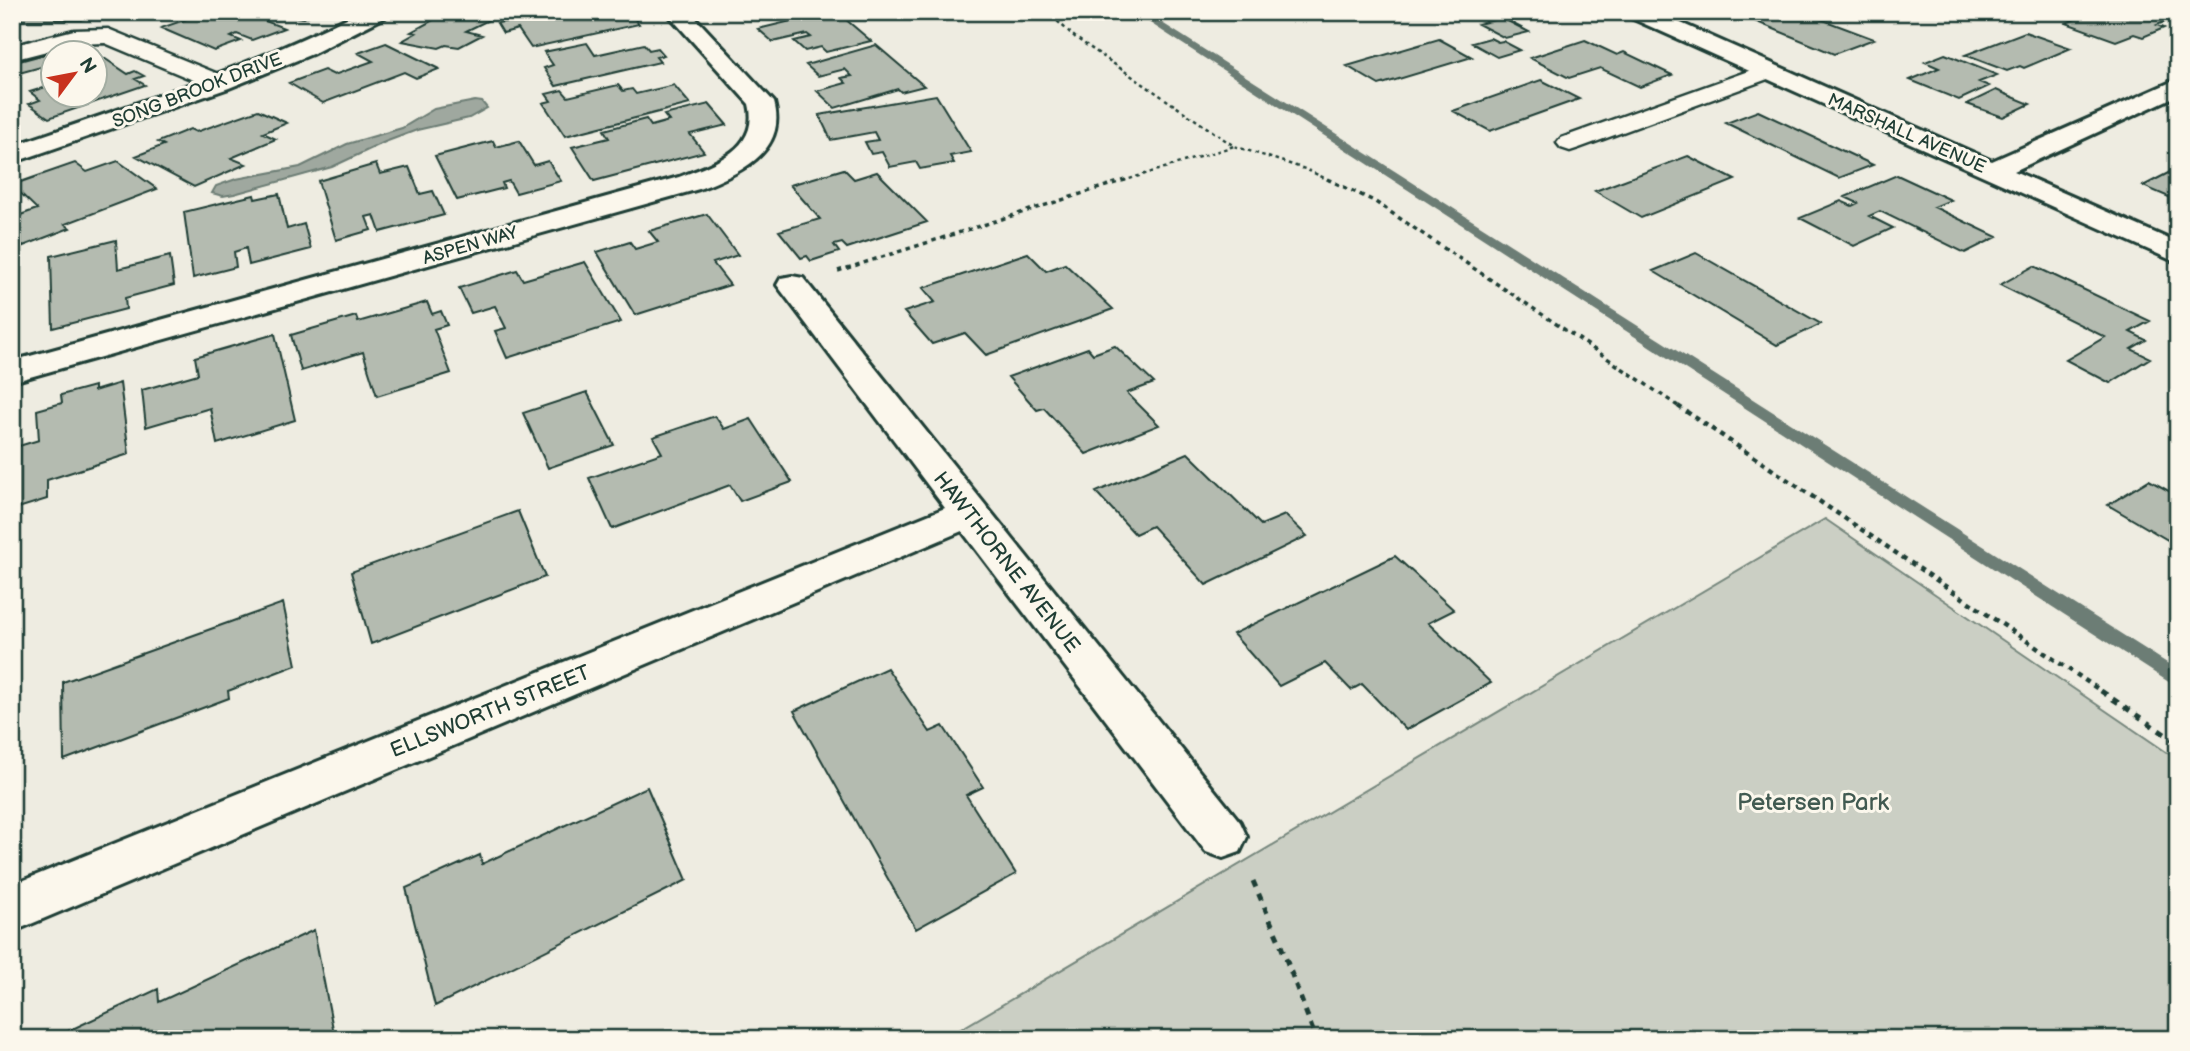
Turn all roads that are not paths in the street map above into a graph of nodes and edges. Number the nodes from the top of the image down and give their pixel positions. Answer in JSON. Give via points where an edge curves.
{"nodes":[{"id":1,"x":377,"y":12,"type":"edge"},
{"id":2,"x":677,"y":12,"type":"edge"},
{"id":3,"x":1637,"y":12,"type":"edge"},
{"id":4,"x":12,"y":53,"type":"edge"},
{"id":5,"x":1768,"y":71,"type":"junction"},
{"id":6,"x":220,"y":83,"type":"junction"},
{"id":7,"x":2178,"y":86,"type":"edge"},
{"id":8,"x":1570,"y":143,"type":"dead end"},
{"id":9,"x":12,"y":155,"type":"edge"},
{"id":10,"x":1991,"y":171,"type":"junction"},
{"id":11,"x":2178,"y":254,"type":"edge"},
{"id":12,"x":792,"y":285,"type":"road end"},
{"id":13,"x":12,"y":372,"type":"edge"},
{"id":14,"x":969,"y":513,"type":"junction"},
{"id":15,"x":1223,"y":837,"type":"road end"},
{"id":16,"x":12,"y":909,"type":"edge"}],
"edges":[{"from":1,"to":6,"type":"street","name":"SONG BROOK DRIVE","via":[[304,49]]},
{"from":2,"to":13,"type":"street","name":"ASPEN WAY","via":[[761,102],[766,113],[761,138],[719,171],[689,184]]},
{"from":3,"to":5,"type":"street","name":"MARSHALL AVENUE"},
{"from":4,"to":6,"type":"lane","via":[[74,37],[108,36]]},
{"from":5,"to":8,"type":"lane"},
{"from":5,"to":10,"type":"street","name":"MARSHALL AVENUE"},
{"from":6,"to":9,"type":"street","name":"SONG BROOK DRIVE"},
{"from":7,"to":10,"type":"street"},
{"from":10,"to":11,"type":"street","name":"MARSHALL AVENUE"},
{"from":12,"to":14,"type":"street","name":"HAWTHORNE AVENUE"},
{"from":14,"to":15,"type":"street","name":"HAWTHORNE AVENUE"},
{"from":14,"to":16,"type":"street","name":"ELLSWORTH STREET"}]}
